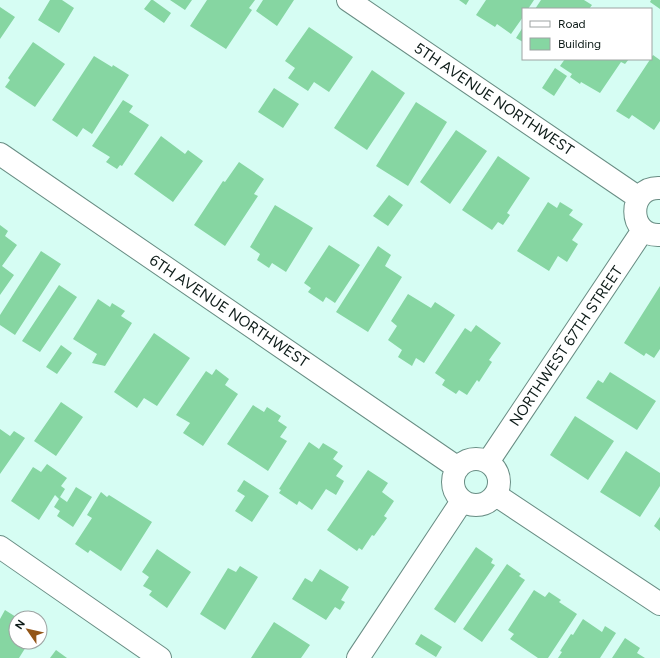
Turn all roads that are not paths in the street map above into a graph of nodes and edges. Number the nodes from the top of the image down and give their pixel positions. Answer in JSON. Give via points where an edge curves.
{"nodes":[{"id":1,"x":348,"y":0,"type":"edge"},
{"id":2,"x":0,"y":154,"type":"edge"},
{"id":3,"x":660,"y":188,"type":"edge"},
{"id":4,"x":639,"y":198,"type":"junction"},
{"id":5,"x":651,"y":232,"type":"edge"},
{"id":6,"x":488,"y":462,"type":"junction"},
{"id":7,"x":458,"y":468,"type":"junction"},
{"id":8,"x":496,"y":495,"type":"junction"},
{"id":9,"x":462,"y":501,"type":"junction"},
{"id":10,"x":0,"y":547,"type":"edge"},
{"id":11,"x":660,"y":604,"type":"edge"},
{"id":12,"x":160,"y":658,"type":"edge"},
{"id":13,"x":358,"y":658,"type":"edge"}],
"edges":[{"from":1,"to":4,"type":"street","name":"5TH AVENUE NORTHWEST"},
{"from":2,"to":7,"type":"street","name":"6TH AVENUE NORTHWEST"},
{"from":3,"to":4,"type":"street","via":[[649,189]]},
{"from":4,"to":5,"type":"street","via":[[635,217]]},
{"from":5,"to":6,"type":"street","name":"NORTHWEST 67TH STREET"},
{"from":6,"to":7,"type":"street","via":[[478,458],[470,459]]},
{"from":6,"to":8,"type":"street","via":[[500,477]]},
{"from":7,"to":9,"type":"street","via":[[453,482],[455,492]]},
{"from":8,"to":9,"type":"street","via":[[486,504],[477,506]]},
{"from":8,"to":11,"type":"street"},
{"from":9,"to":13,"type":"street"},
{"from":10,"to":12,"type":"street"}]}
